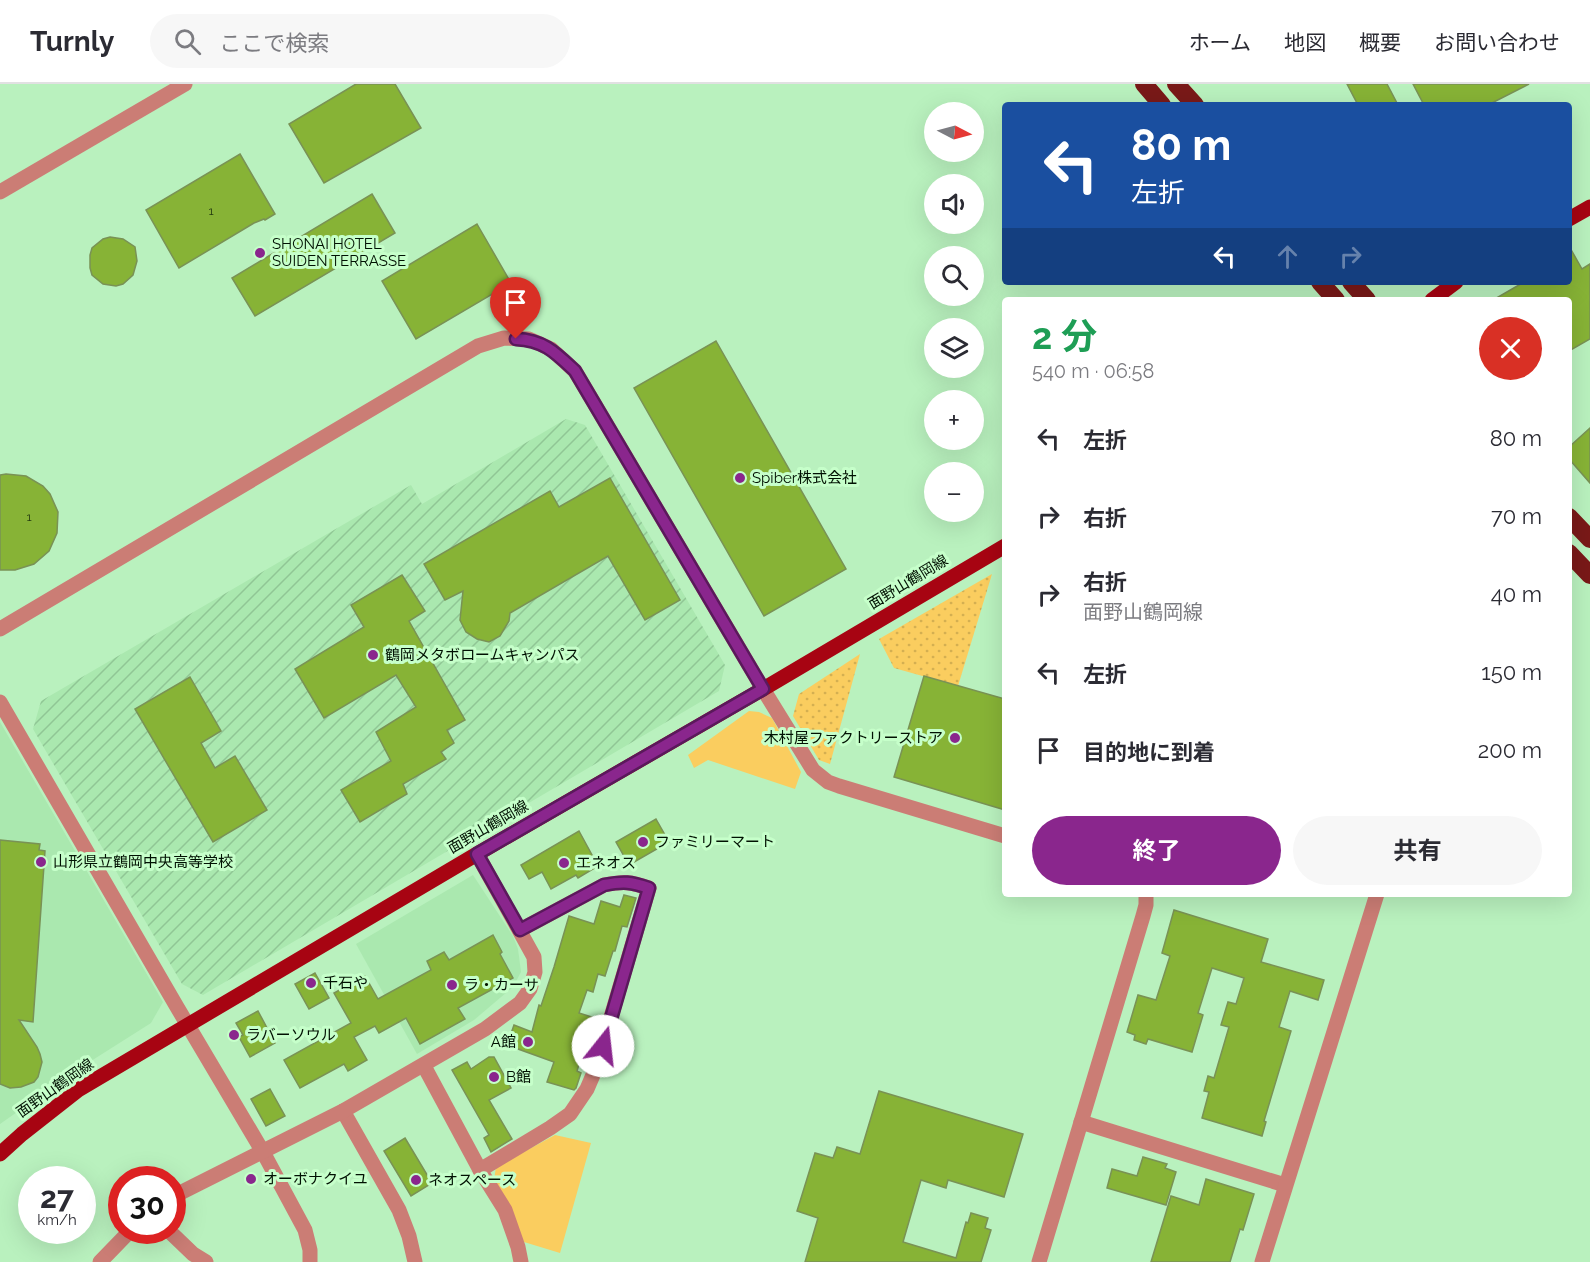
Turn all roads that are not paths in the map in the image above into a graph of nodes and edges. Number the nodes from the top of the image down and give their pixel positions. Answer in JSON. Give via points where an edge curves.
{"nodes":[{"id":1,"x":184,"y":84,"type":"edge"},
{"id":2,"x":1144,"y":84,"type":"edge"},
{"id":3,"x":1176,"y":84,"type":"edge"},
{"id":4,"x":162,"y":90,"type":"edge"},
{"id":5,"x":1159,"y":102,"type":"edge"},
{"id":6,"x":1192,"y":102,"type":"edge"},
{"id":7,"x":0,"y":192,"type":"edge"},
{"id":8,"x":1590,"y":207,"type":"edge"},
{"id":9,"x":1572,"y":217,"type":"edge"},
{"id":10,"x":1323,"y":285,"type":"edge"},
{"id":11,"x":1354,"y":285,"type":"edge"},
{"id":12,"x":1452,"y":285,"type":"edge"},
{"id":13,"x":1333,"y":297,"type":"edge"},
{"id":14,"x":1364,"y":297,"type":"edge"},
{"id":15,"x":1436,"y":297,"type":"edge"},
{"id":16,"x":1572,"y":520,"type":"edge"},
{"id":17,"x":1590,"y":539,"type":"edge"},
{"id":18,"x":1002,"y":548,"type":"edge"},
{"id":19,"x":1572,"y":555,"type":"edge"},
{"id":20,"x":1590,"y":575,"type":"edge"},
{"id":21,"x":0,"y":629,"type":"edge"},
{"id":22,"x":763,"y":689,"type":"junction"},
{"id":23,"x":0,"y":702,"type":"edge"},
{"id":24,"x":1002,"y":835,"type":"edge"},
{"id":25,"x":477,"y":854,"type":"junction"},
{"id":26,"x":1146,"y":897,"type":"edge"},
{"id":27,"x":1376,"y":897,"type":"edge"},
{"id":28,"x":520,"y":930,"type":"junction"},
{"id":29,"x":188,"y":1026,"type":"junction"},
{"id":30,"x":424,"y":1066,"type":"junction"},
{"id":31,"x":343,"y":1111,"type":"junction"},
{"id":32,"x":1081,"y":1122,"type":"junction"},
{"id":33,"x":263,"y":1152,"type":"junction"},
{"id":34,"x":0,"y":1154,"type":"edge"},
{"id":35,"x":480,"y":1170,"type":"junction"},
{"id":36,"x":1285,"y":1185,"type":"junction"},
{"id":37,"x":186,"y":1190,"type":"edge"},
{"id":38,"x":117,"y":1244,"type":"edge"},
{"id":39,"x":183,"y":1244,"type":"edge"},
{"id":40,"x":100,"y":1262,"type":"edge"},
{"id":41,"x":206,"y":1262,"type":"edge"},
{"id":42,"x":310,"y":1262,"type":"edge"},
{"id":43,"x":415,"y":1262,"type":"edge"},
{"id":44,"x":520,"y":1262,"type":"edge"},
{"id":45,"x":1039,"y":1262,"type":"edge"},
{"id":46,"x":1262,"y":1262,"type":"edge"}],
"edges":[{"from":1,"to":4,"type":"street"},
{"from":2,"to":5,"type":"highway"},
{"from":3,"to":6,"type":"highway"},
{"from":4,"to":7,"type":"street"},
{"from":8,"to":9,"type":"main road"},
{"from":10,"to":13,"type":"highway"},
{"from":11,"to":14,"type":"highway"},
{"from":12,"to":15,"type":"main road"},
{"from":16,"to":17,"type":"highway"},
{"from":18,"to":22,"type":"main road","name":"面野山鶴岡線"},
{"from":19,"to":20,"type":"highway"},
{"from":21,"to":22,"type":"street","via":[[478,346],[504,338],[529,339],[551,349],[575,371]]},
{"from":22,"to":24,"type":"street","via":[[813,770],[828,782]]},
{"from":22,"to":25,"type":"main road","name":"面野山鶴岡線"},
{"from":23,"to":29,"type":"street"},
{"from":25,"to":28,"type":"street"},
{"from":25,"to":29,"type":"main road","name":"面野山鶴岡線"},
{"from":26,"to":32,"type":"street"},
{"from":27,"to":36,"type":"street"},
{"from":28,"to":30,"type":"street","via":[[534,957],[530,989],[519,1003],[485,1029]]},
{"from":28,"to":35,"type":"street","via":[[604,885],[620,882],[649,888],[587,1089],[570,1114]]},
{"from":29,"to":33,"type":"street"},
{"from":29,"to":34,"type":"main road","name":"面野山鶴岡線","via":[[78,1090]]},
{"from":30,"to":31,"type":"street"},
{"from":30,"to":35,"type":"street"},
{"from":31,"to":33,"type":"street"},
{"from":31,"to":43,"type":"street","via":[[399,1210]]},
{"from":32,"to":36,"type":"street"},
{"from":32,"to":45,"type":"street"},
{"from":33,"to":37,"type":"street"},
{"from":33,"to":42,"type":"street","via":[[304,1230]]},
{"from":35,"to":44,"type":"street","via":[[505,1210]]},
{"from":36,"to":46,"type":"street"},
{"from":38,"to":40,"type":"street"},
{"from":39,"to":41,"type":"street"}]}
